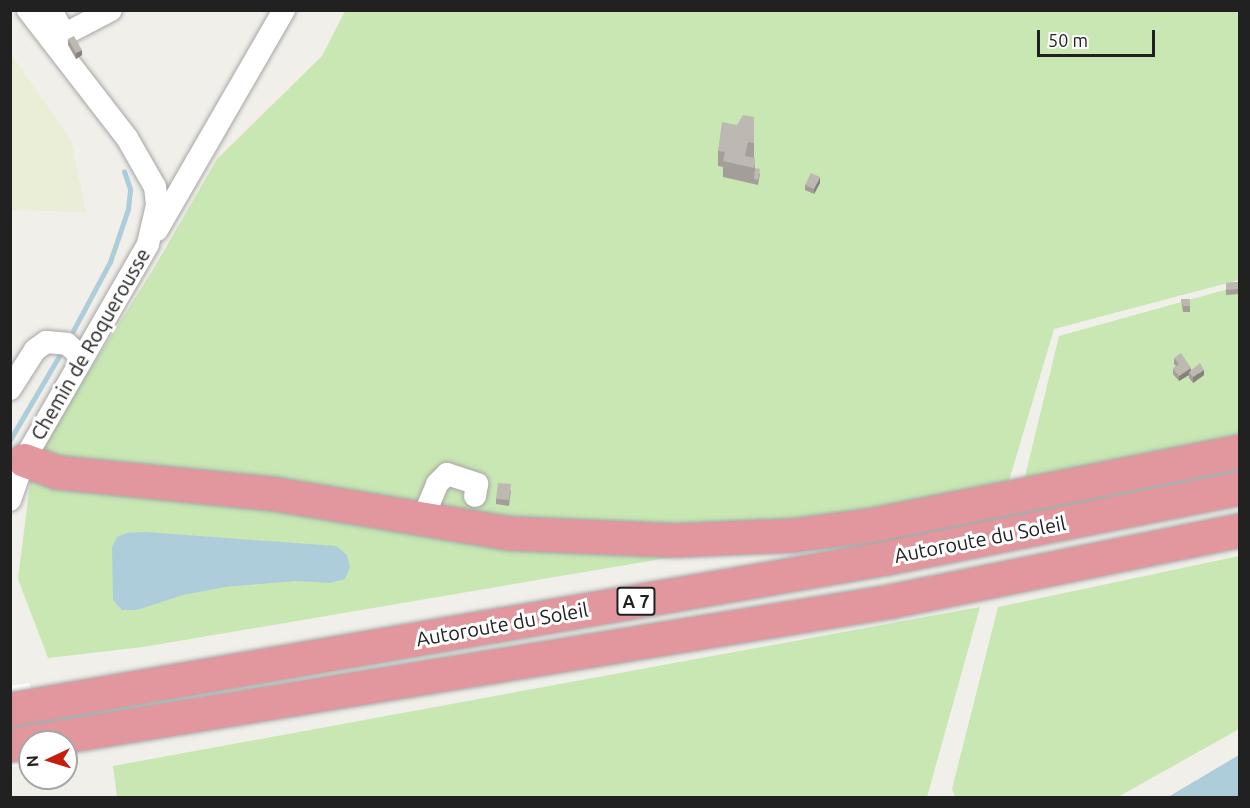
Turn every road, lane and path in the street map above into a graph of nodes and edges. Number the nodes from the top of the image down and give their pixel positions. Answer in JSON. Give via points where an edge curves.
{"nodes":[{"id":1,"x":28,"y":10,"type":"edge"},
{"id":2,"x":51,"y":10,"type":"edge"},
{"id":3,"x":111,"y":10,"type":"edge"},
{"id":4,"x":284,"y":10,"type":"edge"},
{"id":5,"x":148,"y":244,"type":"junction"},
{"id":6,"x":81,"y":356,"type":"junction"},
{"id":7,"x":10,"y":389,"type":"edge"},
{"id":8,"x":1239,"y":451,"type":"edge"},
{"id":9,"x":24,"y":460,"type":"junction"},
{"id":10,"x":1239,"y":488,"type":"edge"},
{"id":11,"x":475,"y":496,"type":"dead end"},
{"id":12,"x":10,"y":500,"type":"edge"},
{"id":13,"x":422,"y":520,"type":"junction"},
{"id":14,"x":1239,"y":530,"type":"edge"},
{"id":15,"x":21,"y":707,"type":"edge"},
{"id":16,"x":78,"y":734,"type":"edge"}],
"edges":[{"from":1,"to":5,"type":"street","name":"Chemin de Roquerousse","via":[[127,138],[148,172],[157,206]]},
{"from":2,"to":3,"type":"street","via":[[62,30],[69,32]]},
{"from":4,"to":5,"type":"street"},
{"from":5,"to":6,"type":"street","name":"Chemin de Roquerousse"},
{"from":6,"to":7,"type":"street","via":[[66,344],[46,342],[35,350]]},
{"from":6,"to":9,"type":"street","name":"Chemin de Roquerousse"},
{"from":8,"to":13,"type":"highway","via":[[870,525],[793,536],[591,539],[509,533]]},
{"from":9,"to":12,"type":"street","name":"Chemin de Roquerousse"},
{"from":9,"to":13,"type":"highway","via":[[57,472],[276,494]]},
{"from":10,"to":15,"type":"highway","name":"Autoroute du Soleil","number":"A 7","via":[[886,558]]},
{"from":11,"to":13,"type":"street","via":[[477,484],[447,474],[436,484]]},
{"from":14,"to":16,"type":"highway","name":"Autoroute du Soleil","number":"A 7","via":[[891,601]]}]}
